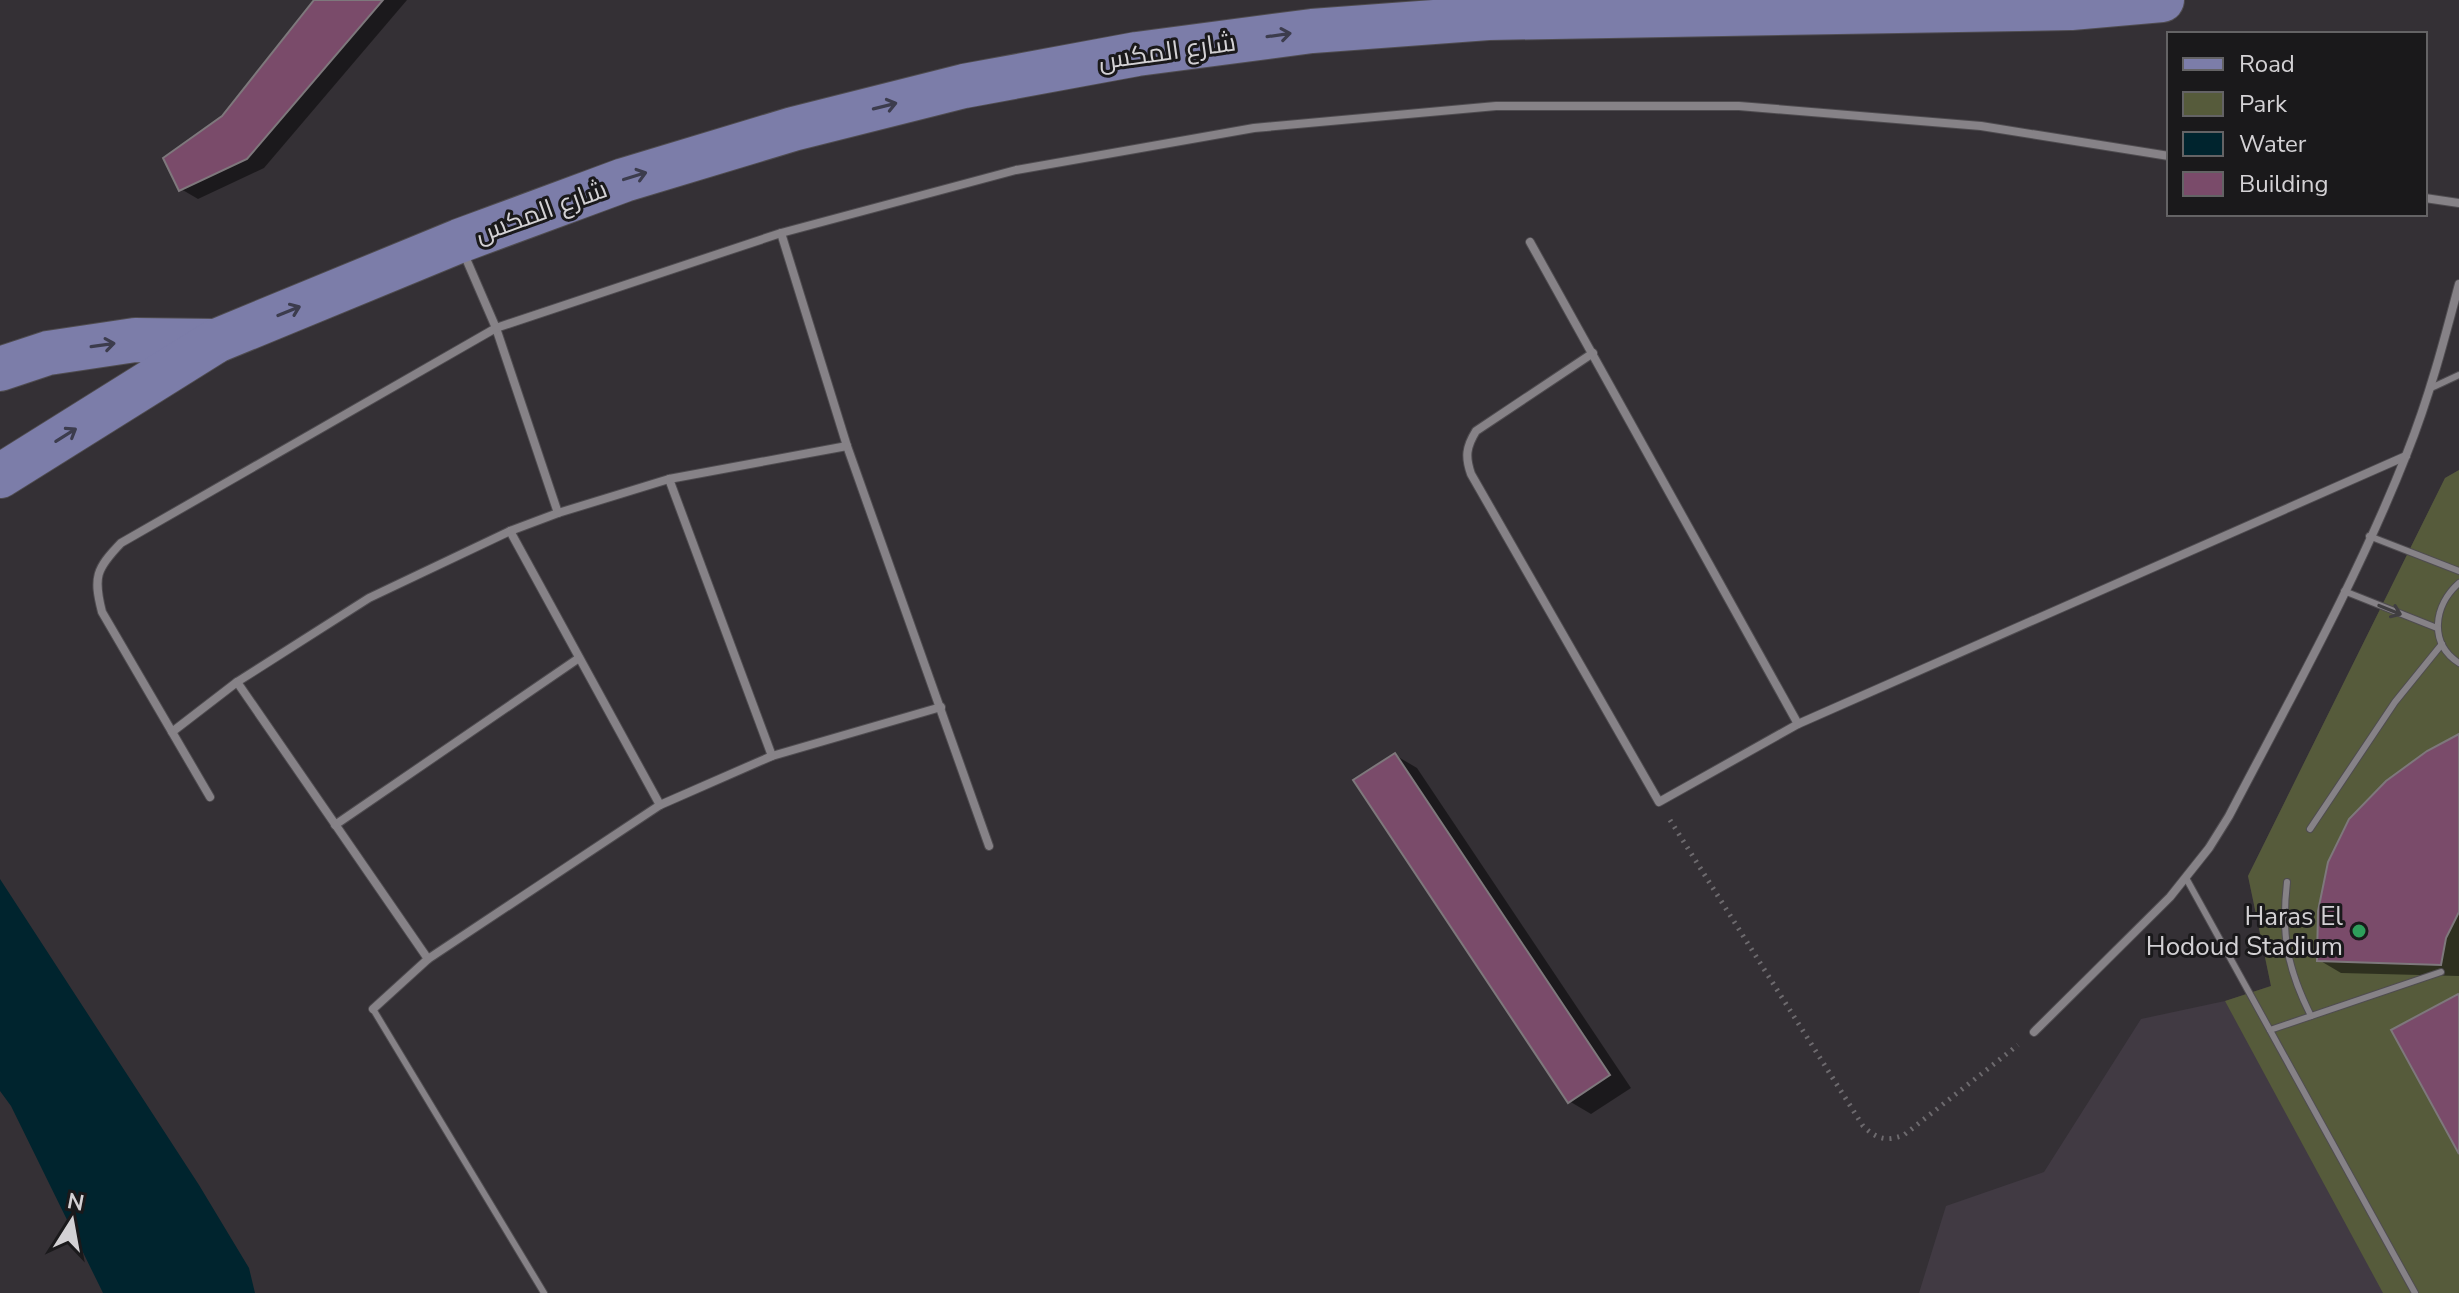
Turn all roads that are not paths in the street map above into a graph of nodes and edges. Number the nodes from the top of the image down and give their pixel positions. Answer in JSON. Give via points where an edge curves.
{"nodes":[{"id":1,"x":2162,"y":0,"type":"edge"},
{"id":2,"x":2167,"y":156,"type":"edge"},
{"id":3,"x":2427,"y":198,"type":"edge"},
{"id":4,"x":2459,"y":203,"type":"edge"},
{"id":5,"x":781,"y":233,"type":"junction"},
{"id":6,"x":459,"y":241,"type":"junction"},
{"id":7,"x":1530,"y":242,"type":"dead end"},
{"id":8,"x":2459,"y":284,"type":"edge"},
{"id":9,"x":496,"y":328,"type":"junction"},
{"id":10,"x":216,"y":341,"type":"junction"},
{"id":11,"x":1593,"y":353,"type":"junction"},
{"id":12,"x":0,"y":369,"type":"edge"},
{"id":13,"x":2459,"y":375,"type":"edge"},
{"id":14,"x":2431,"y":388,"type":"junction"},
{"id":15,"x":847,"y":446,"type":"junction"},
{"id":16,"x":2406,"y":456,"type":"junction"},
{"id":17,"x":0,"y":476,"type":"edge"},
{"id":18,"x":669,"y":479,"type":"junction"},
{"id":19,"x":558,"y":513,"type":"junction"},
{"id":20,"x":510,"y":531,"type":"junction"},
{"id":21,"x":2369,"y":536,"type":"junction"},
{"id":22,"x":2459,"y":571,"type":"edge"},
{"id":23,"x":2459,"y":583,"type":"edge"},
{"id":24,"x":2344,"y":591,"type":"junction"},
{"id":25,"x":2437,"y":628,"type":"junction"},
{"id":26,"x":2442,"y":644,"type":"junction"},
{"id":27,"x":579,"y":658,"type":"junction"},
{"id":28,"x":2459,"y":663,"type":"edge"},
{"id":29,"x":237,"y":682,"type":"junction"},
{"id":30,"x":941,"y":707,"type":"junction"},
{"id":31,"x":1798,"y":724,"type":"junction"},
{"id":32,"x":172,"y":732,"type":"junction"},
{"id":33,"x":772,"y":756,"type":"junction"},
{"id":34,"x":210,"y":797,"type":"dead end"},
{"id":35,"x":660,"y":805,"type":"junction"},
{"id":36,"x":335,"y":825,"type":"junction"},
{"id":37,"x":2310,"y":829,"type":"dead end"},
{"id":38,"x":989,"y":846,"type":"dead end"},
{"id":39,"x":2186,"y":878,"type":"junction"},
{"id":40,"x":2287,"y":882,"type":"dead end"},
{"id":41,"x":428,"y":959,"type":"junction"},
{"id":42,"x":2441,"y":972,"type":"dead end"},
{"id":43,"x":373,"y":1009,"type":"joint"},
{"id":44,"x":2311,"y":1016,"type":"junction"},
{"id":45,"x":2270,"y":1030,"type":"junction"},
{"id":46,"x":2034,"y":1032,"type":"road end"},
{"id":47,"x":544,"y":1293,"type":"edge"},
{"id":48,"x":2415,"y":1293,"type":"edge"}],
"edges":[{"from":6,"to":1,"type":"main road","name":"شارع المكس","one_way":true,"via":[[624,180],[793,129],[964,86],[1137,54],[1312,31],[1488,18],[2071,8]]},
{"from":2,"to":5,"type":"street","via":[[1981,126],[1739,106],[1496,106],[1254,128],[1016,170]]},
{"from":3,"to":4,"type":"street"},
{"from":5,"to":9,"type":"street"},
{"from":5,"to":15,"type":"street"},
{"from":6,"to":9,"type":"street"},
{"from":10,"to":6,"type":"main road","name":"شارع المكس","one_way":true},
{"from":7,"to":11,"type":"street"},
{"from":8,"to":14,"type":"street"},
{"from":9,"to":19,"type":"street"},
{"from":9,"to":32,"type":"street","via":[[121,543],[103,562],[96,587],[102,612]]},
{"from":12,"to":10,"type":"main road","name":"شارع المكس","one_way":true,"via":[[48,353],[135,340]]},
{"from":17,"to":10,"type":"main road","name":"شارع المكس","one_way":true},
{"from":11,"to":31,"type":"street"},
{"from":11,"to":31,"type":"street","via":[[1476,431],[1465,458],[1471,474],[1659,802]]},
{"from":13,"to":14,"type":"lane"},
{"from":14,"to":16,"type":"street"},
{"from":15,"to":18,"type":"street"},
{"from":15,"to":30,"type":"street"},
{"from":16,"to":21,"type":"street"},
{"from":16,"to":31,"type":"street"},
{"from":18,"to":19,"type":"street"},
{"from":18,"to":33,"type":"street"},
{"from":19,"to":20,"type":"street"},
{"from":20,"to":27,"type":"street"},
{"from":20,"to":29,"type":"street","via":[[369,598]]},
{"from":21,"to":22,"type":"lane"},
{"from":21,"to":24,"type":"street"},
{"from":23,"to":25,"type":"lane","via":[[2445,596]]},
{"from":24,"to":25,"type":"lane","one_way":true},
{"from":24,"to":39,"type":"street","via":[[2229,816]]},
{"from":25,"to":26,"type":"lane"},
{"from":26,"to":28,"type":"lane"},
{"from":26,"to":37,"type":"lane","via":[[2395,702]]},
{"from":27,"to":35,"type":"street"},
{"from":27,"to":36,"type":"street"},
{"from":29,"to":32,"type":"street"},
{"from":29,"to":36,"type":"street"},
{"from":30,"to":33,"type":"street"},
{"from":30,"to":38,"type":"street"},
{"from":32,"to":34,"type":"street"},
{"from":33,"to":35,"type":"street"},
{"from":35,"to":41,"type":"street"},
{"from":36,"to":41,"type":"street"},
{"from":39,"to":45,"type":"lane"},
{"from":39,"to":46,"type":"street"},
{"from":40,"to":44,"type":"lane","via":[[2286,951]]},
{"from":41,"to":43,"type":"street"},
{"from":42,"to":44,"type":"lane"},
{"from":43,"to":47,"type":"lane"},
{"from":44,"to":45,"type":"lane"},
{"from":45,"to":48,"type":"lane"}]}
